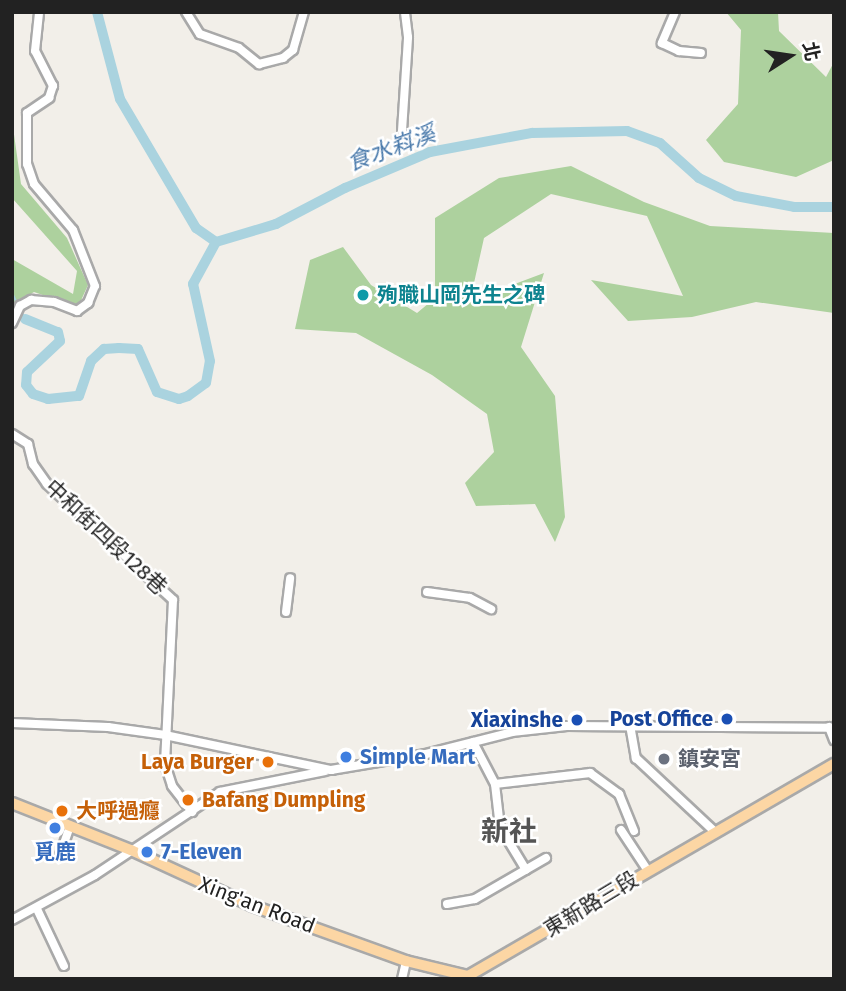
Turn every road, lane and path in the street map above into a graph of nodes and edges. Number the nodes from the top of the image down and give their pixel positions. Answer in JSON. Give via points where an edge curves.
{"nodes":[{"id":1,"x":38,"y":12,"type":"edge"},
{"id":2,"x":187,"y":12,"type":"edge"},
{"id":3,"x":304,"y":12,"type":"edge"},
{"id":4,"x":405,"y":12,"type":"edge"},
{"id":5,"x":675,"y":12,"type":"edge"},
{"id":6,"x":701,"y":53,"type":"dead end"},
{"id":7,"x":402,"y":131,"type":"dead end"},
{"id":8,"x":12,"y":323,"type":"edge"},
{"id":9,"x":12,"y":434,"type":"edge"},
{"id":10,"x":290,"y":578,"type":"dead end"},
{"id":11,"x":426,"y":592,"type":"dead end"},
{"id":12,"x":491,"y":609,"type":"dead end"},
{"id":13,"x":286,"y":612,"type":"dead end"},
{"id":14,"x":12,"y":723,"type":"edge"},
{"id":15,"x":630,"y":726,"type":"junction"},
{"id":16,"x":831,"y":728,"type":"edge"},
{"id":17,"x":165,"y":735,"type":"junction"},
{"id":18,"x":834,"y":740,"type":"edge"},
{"id":19,"x":473,"y":742,"type":"junction"},
{"id":20,"x":834,"y":764,"type":"edge"},
{"id":21,"x":331,"y":770,"type":"junction"},
{"id":22,"x":495,"y":784,"type":"junction"},
{"id":23,"x":12,"y":803,"type":"edge"},
{"id":24,"x":192,"y":812,"type":"junction"},
{"id":25,"x":70,"y":826,"type":"junction"},
{"id":26,"x":621,"y":830,"type":"dead end"},
{"id":27,"x":634,"y":831,"type":"dead end"},
{"id":28,"x":715,"y":832,"type":"junction"},
{"id":29,"x":131,"y":850,"type":"junction"},
{"id":30,"x":60,"y":855,"type":"dead end"},
{"id":31,"x":546,"y":858,"type":"dead end"},
{"id":32,"x":526,"y":870,"type":"junction"},
{"id":33,"x":648,"y":871,"type":"junction"},
{"id":34,"x":447,"y":904,"type":"dead end"},
{"id":35,"x":37,"y":908,"type":"junction"},
{"id":36,"x":12,"y":920,"type":"edge"},
{"id":37,"x":406,"y":961,"type":"junction"},
{"id":38,"x":64,"y":966,"type":"dead end"},
{"id":39,"x":466,"y":978,"type":"edge"},
{"id":40,"x":402,"y":979,"type":"edge"}],
"edges":[{"from":1,"to":8,"type":"street","via":[[36,51],[53,86],[49,98],[27,113],[27,164],[34,184],[73,230],[95,286],[88,303],[78,311],[31,300],[20,306]]},
{"from":2,"to":3,"type":"street","via":[[200,34],[239,48],[258,64],[283,58],[293,50]]},
{"from":4,"to":7,"type":"street","via":[[408,37]]},
{"from":5,"to":6,"type":"street","via":[[662,43],[679,51]]},
{"from":9,"to":17,"type":"street","name":"中和街四段128巷","via":[[28,444],[33,464],[47,484],[173,600],[174,656]]},
{"from":10,"to":13,"type":"street"},
{"from":11,"to":12,"type":"street","via":[[470,598]]},
{"from":14,"to":17,"type":"street","via":[[108,727]]},
{"from":15,"to":16,"type":"street"},
{"from":15,"to":19,"type":"street","via":[[555,727]]},
{"from":15,"to":28,"type":"street","via":[[636,758]]},
{"from":16,"to":18,"type":"street"},
{"from":17,"to":21,"type":"street"},
{"from":17,"to":24,"type":"street","via":[[169,779]]},
{"from":19,"to":21,"type":"street"},
{"from":19,"to":22,"type":"street"},
{"from":20,"to":28,"type":"main road","name":"東新路三段"},
{"from":21,"to":24,"type":"street","via":[[237,786]]},
{"from":22,"to":27,"type":"street","via":[[590,772],[619,794]]},
{"from":22,"to":32,"type":"street","via":[[500,827]]},
{"from":23,"to":25,"type":"main road","name":"Xing'an Road"},
{"from":24,"to":29,"type":"street"},
{"from":25,"to":29,"type":"main road","name":"Xing'an Road"},
{"from":25,"to":30,"type":"street"},
{"from":26,"to":33,"type":"street"},
{"from":28,"to":33,"type":"main road","name":"東新路三段"},
{"from":29,"to":35,"type":"street"},
{"from":29,"to":37,"type":"main road","name":"Xing'an Road","via":[[253,906]]},
{"from":31,"to":32,"type":"street"},
{"from":32,"to":34,"type":"street","via":[[475,899]]},
{"from":33,"to":39,"type":"main road","name":"東新路三段"},
{"from":35,"to":36,"type":"street"},
{"from":35,"to":38,"type":"street"},
{"from":37,"to":39,"type":"main road","name":"Xing'an Road"},
{"from":37,"to":40,"type":"street"}]}
